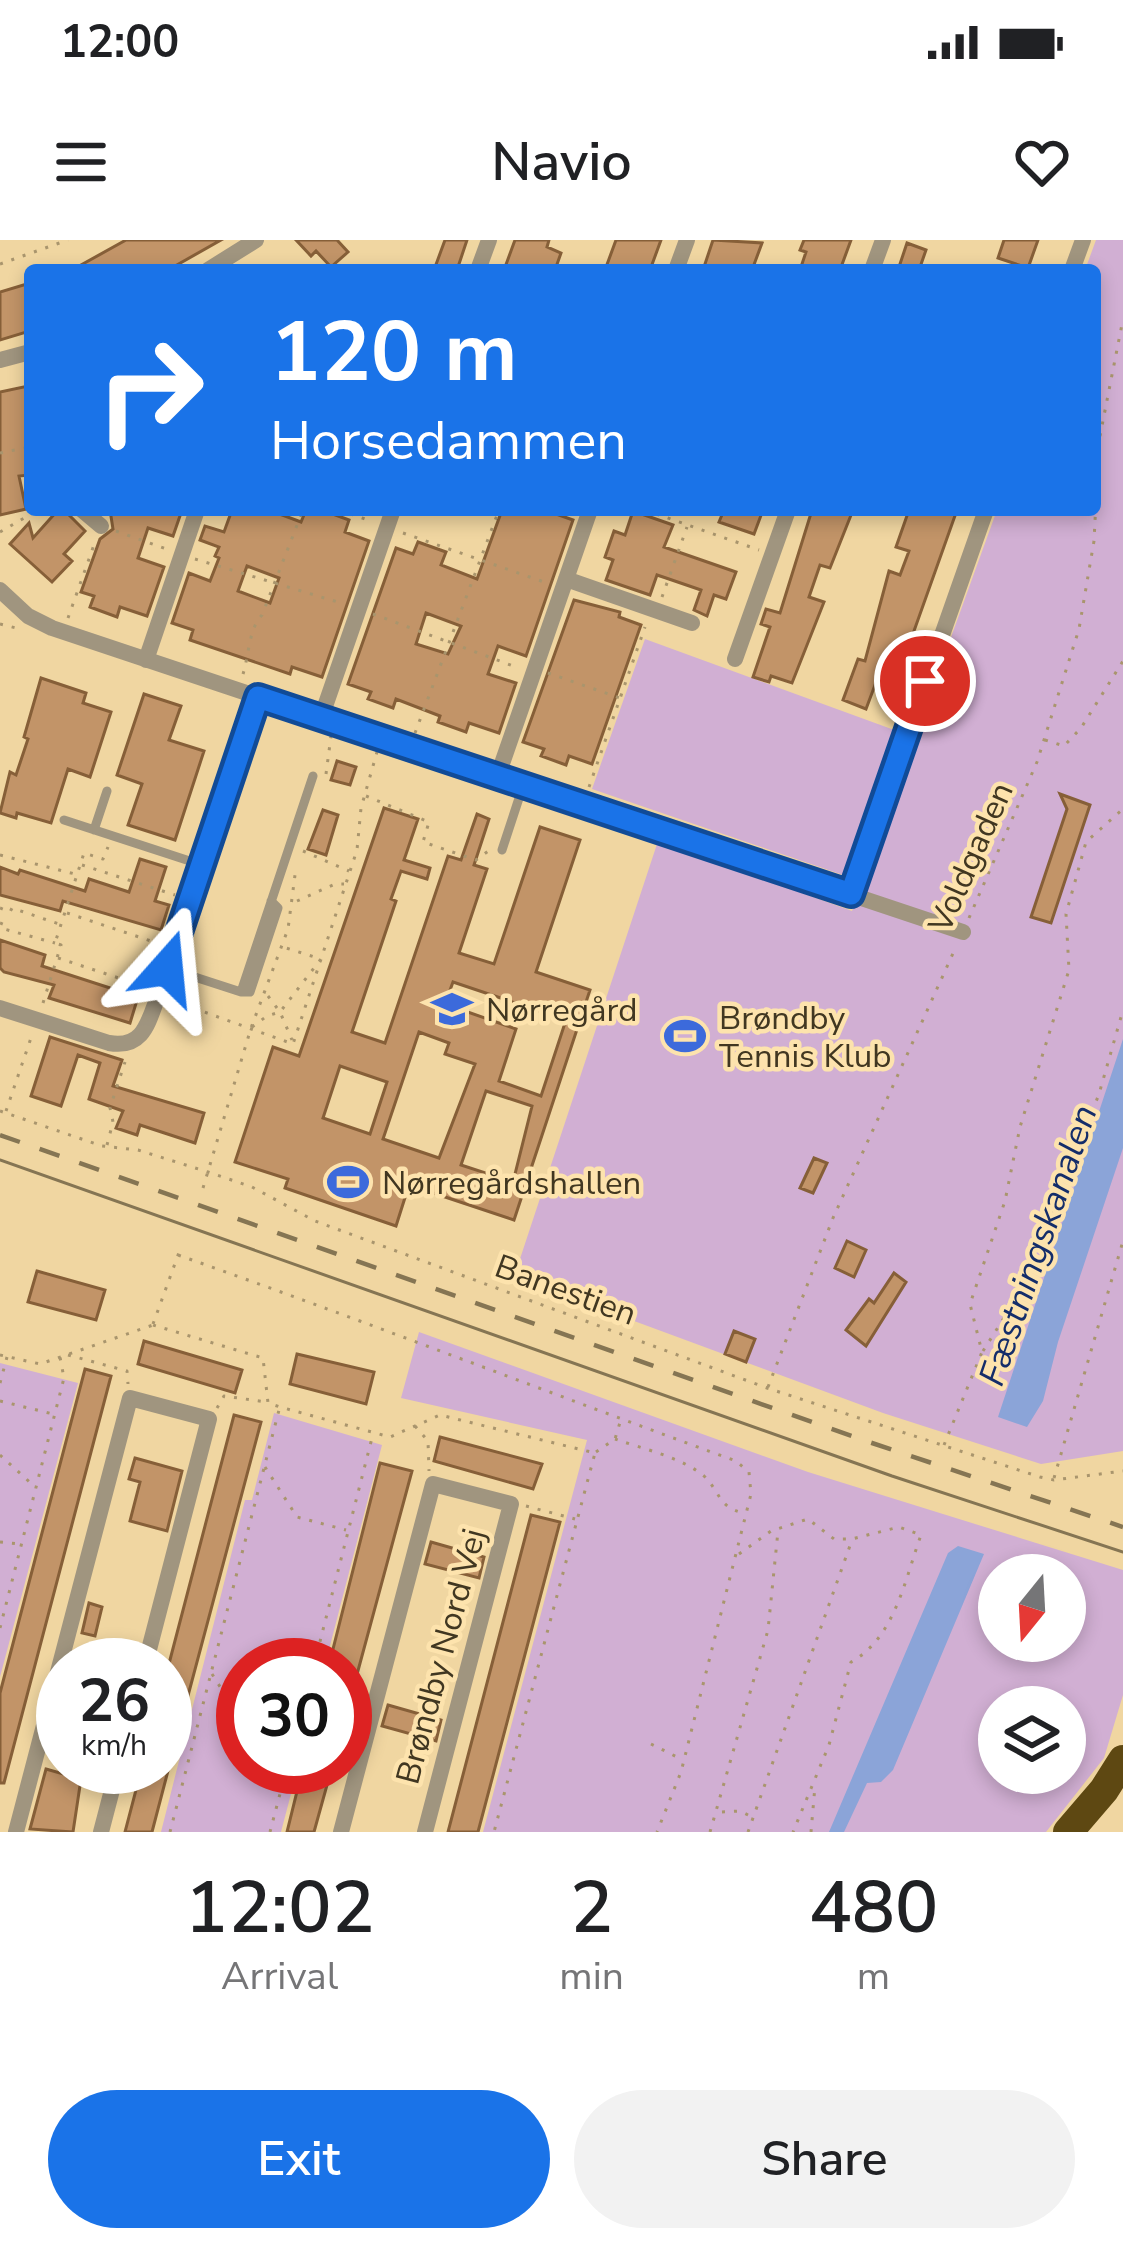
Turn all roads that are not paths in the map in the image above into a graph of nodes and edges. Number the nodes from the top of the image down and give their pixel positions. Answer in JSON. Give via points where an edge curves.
{"nodes":[{"id":1,"x":256,"y":240,"type":"edge"},
{"id":2,"x":218,"y":264,"type":"edge"},
{"id":3,"x":89,"y":516,"type":"edge"},
{"id":4,"x":195,"y":516,"type":"edge"},
{"id":5,"x":588,"y":516,"type":"edge"},
{"id":6,"x":786,"y":516,"type":"edge"},
{"id":7,"x":984,"y":516,"type":"edge"},
{"id":8,"x":390,"y":519,"type":"edge"},
{"id":9,"x":101,"y":526,"type":"road end"},
{"id":10,"x":564,"y":584,"type":"junction"},
{"id":11,"x":0,"y":590,"type":"edge"},
{"id":12,"x":692,"y":623,"type":"dead end"},
{"id":13,"x":735,"y":659,"type":"dead end"},
{"id":14,"x":146,"y":660,"type":"junction"},
{"id":15,"x":258,"y":697,"type":"junction"},
{"id":16,"x":328,"y":721,"type":"junction"},
{"id":17,"x":313,"y":776,"type":"dead end"},
{"id":18,"x":497,"y":778,"type":"junction"},
{"id":19,"x":523,"y":786,"type":"junction"},
{"id":20,"x":106,"y":791,"type":"dead end"},
{"id":21,"x":64,"y":820,"type":"dead end"},
{"id":22,"x":94,"y":830,"type":"junction"},
{"id":23,"x":502,"y":850,"type":"road end"},
{"id":24,"x":202,"y":865,"type":"junction"},
{"id":25,"x":851,"y":894,"type":"junction"},
{"id":26,"x":272,"y":901,"type":"junction"},
{"id":27,"x":963,"y":932,"type":"road end"},
{"id":28,"x":167,"y":968,"type":"junction"},
{"id":29,"x":241,"y":992,"type":"junction"},
{"id":30,"x":0,"y":1008,"type":"edge"},
{"id":31,"x":67,"y":1638,"type":"edge"},
{"id":32,"x":152,"y":1638,"type":"edge"},
{"id":33,"x":36,"y":1756,"type":"edge"},
{"id":34,"x":1123,"y":1760,"type":"edge"},
{"id":35,"x":111,"y":1794,"type":"edge"},
{"id":36,"x":16,"y":1832,"type":"edge"},
{"id":37,"x":101,"y":1832,"type":"edge"},
{"id":38,"x":341,"y":1832,"type":"edge"},
{"id":39,"x":425,"y":1832,"type":"edge"},
{"id":40,"x":1068,"y":1832,"type":"edge"}],
"edges":[{"from":1,"to":2,"type":"street"},
{"from":3,"to":9,"type":"street"},
{"from":4,"to":14,"type":"street"},
{"from":5,"to":10,"type":"street"},
{"from":6,"to":13,"type":"street"},
{"from":7,"to":25,"type":"street"},
{"from":8,"to":16,"type":"street"},
{"from":10,"to":12,"type":"street"},
{"from":10,"to":18,"type":"street"},
{"from":11,"to":14,"type":"street","via":[[28,616]]},
{"from":14,"to":15,"type":"street"},
{"from":15,"to":16,"type":"street"},
{"from":15,"to":24,"type":"street"},
{"from":16,"to":18,"type":"street"},
{"from":17,"to":26,"type":"lane"},
{"from":18,"to":19,"type":"street"},
{"from":19,"to":23,"type":"lane"},
{"from":19,"to":25,"type":"street"},
{"from":20,"to":22,"type":"lane"},
{"from":21,"to":22,"type":"lane"},
{"from":22,"to":24,"type":"lane"},
{"from":24,"to":28,"type":"street"},
{"from":25,"to":27,"type":"street"},
{"from":26,"to":29,"type":"lane"},
{"from":26,"to":29,"type":"lane","via":[[278,908],[254,982]]},
{"from":28,"to":29,"type":"lane"},
{"from":28,"to":30,"type":"street","via":[[145,1031],[131,1043]]},
{"from":31,"to":32,"type":"street","via":[[130,1398],[209,1419]]},
{"from":33,"to":36,"type":"street"},
{"from":34,"to":40,"type":"highway"},
{"from":35,"to":37,"type":"street"},
{"from":38,"to":39,"type":"street","name":"Brøndby Nord Vej","via":[[433,1484],[511,1504]]}]}
